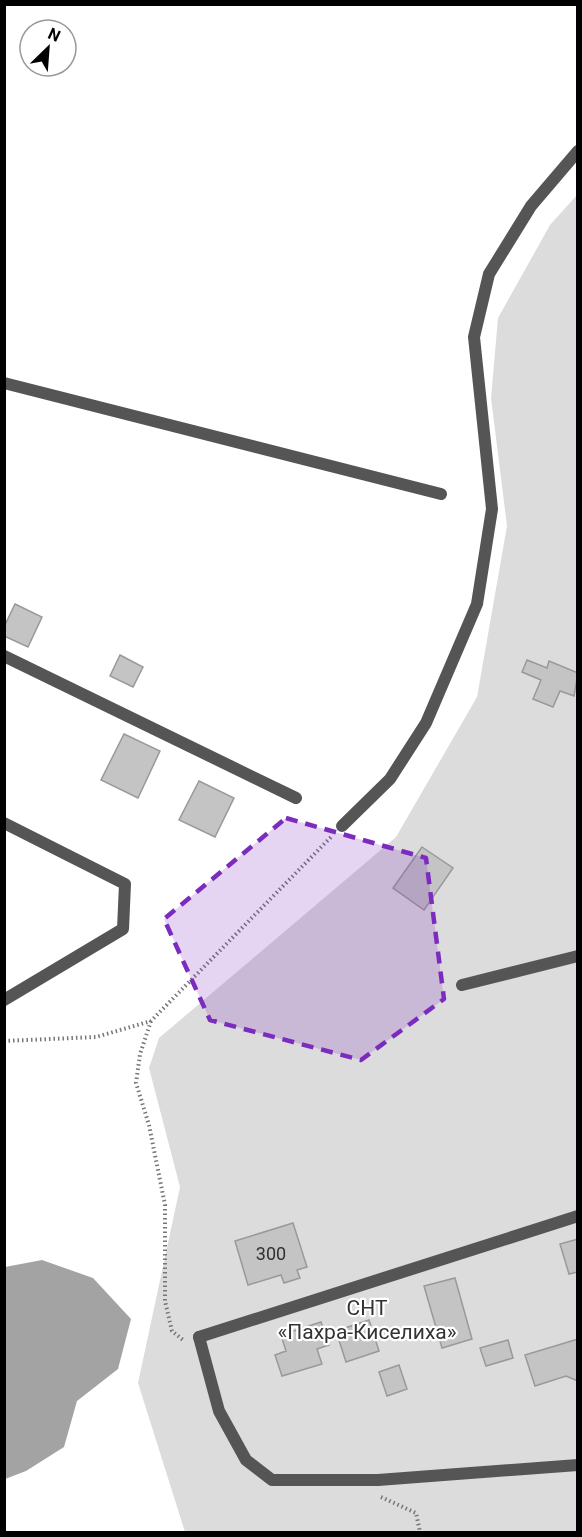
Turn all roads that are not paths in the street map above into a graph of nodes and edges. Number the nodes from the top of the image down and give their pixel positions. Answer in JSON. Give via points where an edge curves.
{"nodes":[{"id":1,"x":578,"y":151,"type":"edge"},
{"id":2,"x":4,"y":383,"type":"edge"},
{"id":3,"x":441,"y":494,"type":"dead end"},
{"id":4,"x":4,"y":656,"type":"edge"},
{"id":5,"x":296,"y":798,"type":"dead end"},
{"id":6,"x":4,"y":823,"type":"edge"},
{"id":7,"x":342,"y":826,"type":"road end"},
{"id":8,"x":578,"y":956,"type":"edge"},
{"id":9,"x":462,"y":985,"type":"dead end"},
{"id":10,"x":4,"y":1000,"type":"edge"},
{"id":11,"x":578,"y":1216,"type":"edge"},
{"id":12,"x":578,"y":1465,"type":"edge"}],
"edges":[{"from":1,"to":7,"type":"street","via":[[531,206],[489,274],[474,338],[492,508],[477,604],[426,723],[390,779]]},
{"from":2,"to":3,"type":"street"},
{"from":4,"to":5,"type":"street"},
{"from":6,"to":10,"type":"street","via":[[125,884],[123,929]]},
{"from":8,"to":9,"type":"street"},
{"from":11,"to":12,"type":"street","via":[[199,1337],[219,1411],[246,1460],[272,1480],[378,1480]]}]}
